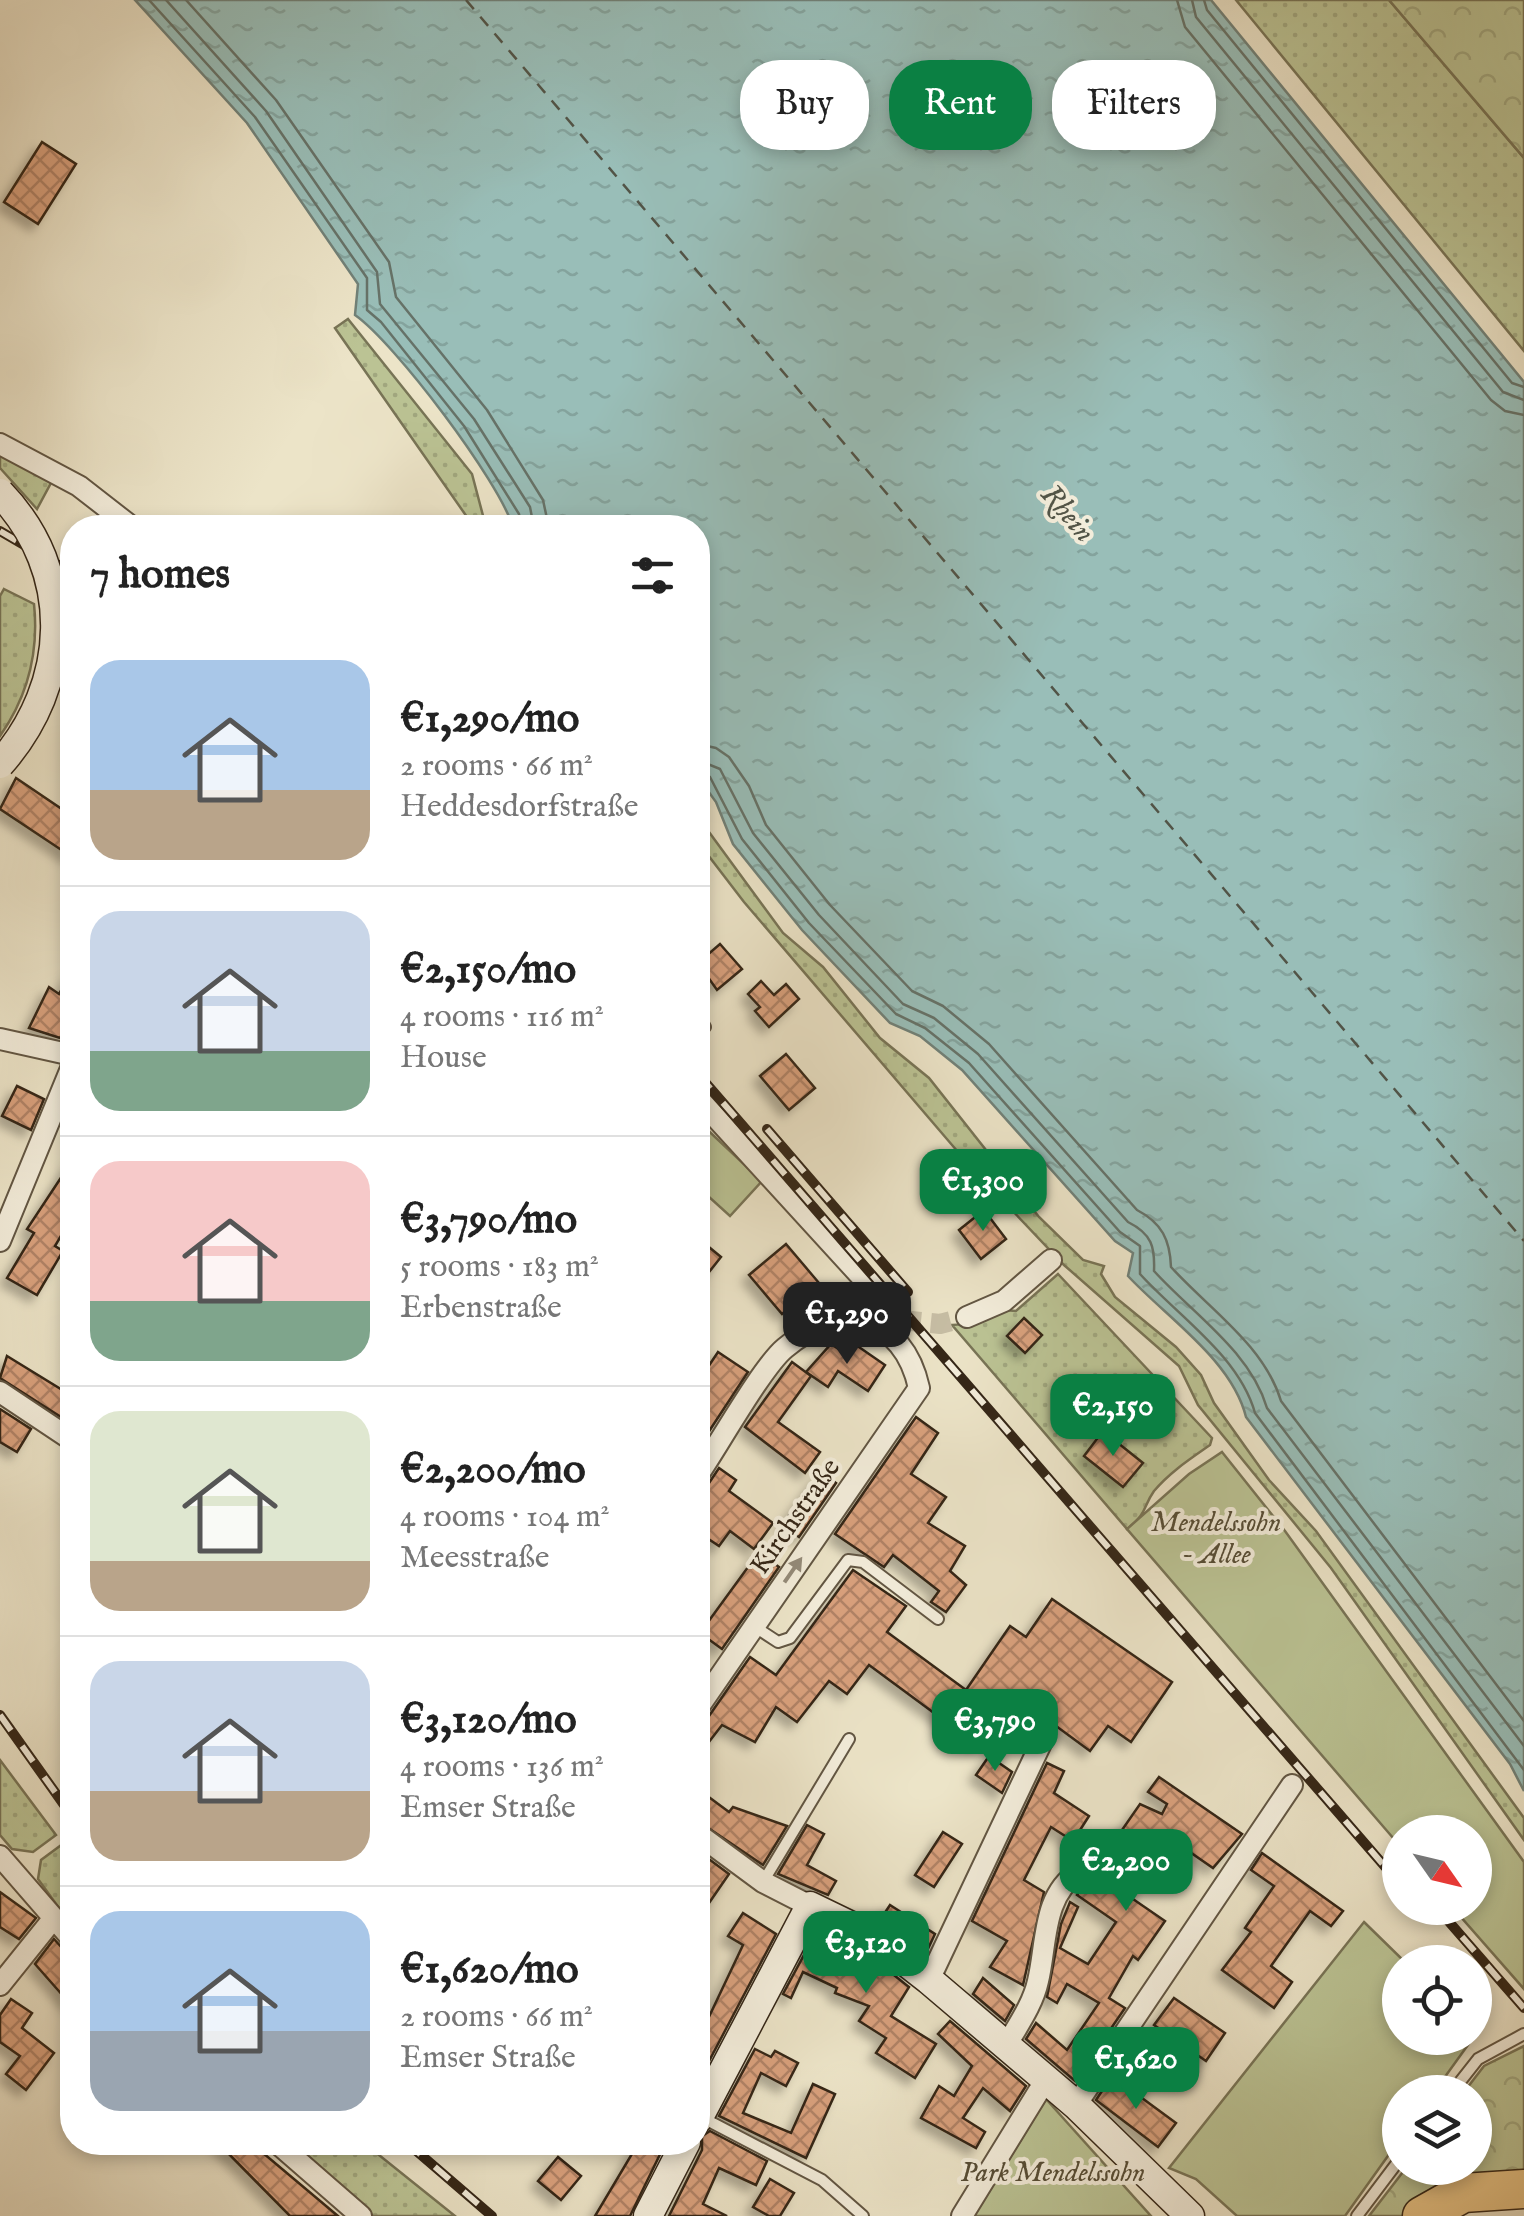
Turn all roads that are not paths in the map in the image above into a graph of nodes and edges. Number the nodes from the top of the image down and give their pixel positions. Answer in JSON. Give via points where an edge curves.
{"nodes":[{"id":1,"x":0,"y":444,"type":"edge"},
{"id":2,"x":0,"y":493,"type":"edge"},
{"id":3,"x":117,"y":515,"type":"edge"},
{"id":4,"x":0,"y":764,"type":"edge"},
{"id":5,"x":0,"y":1039,"type":"edge"},
{"id":6,"x":60,"y":1052,"type":"edge"},
{"id":7,"x":60,"y":1091,"type":"edge"},
{"id":8,"x":710,"y":1111,"type":"edge"},
{"id":9,"x":0,"y":1242,"type":"edge"},
{"id":10,"x":1051,"y":1260,"type":"dead end"},
{"id":11,"x":967,"y":1316,"type":"tunnel mouth"},
{"id":12,"x":901,"y":1320,"type":"dead end"},
{"id":13,"x":0,"y":1392,"type":"edge"},
{"id":14,"x":60,"y":1432,"type":"edge"},
{"id":15,"x":710,"y":1457,"type":"edge"},
{"id":16,"x":938,"y":1619,"type":"dead end"},
{"id":17,"x":754,"y":1626,"type":"junction"},
{"id":18,"x":710,"y":1690,"type":"edge"},
{"id":19,"x":1045,"y":1735,"type":"dead end"},
{"id":20,"x":850,"y":1738,"type":"dead end"},
{"id":21,"x":1292,"y":1785,"type":"dead end"},
{"id":22,"x":710,"y":1843,"type":"edge"},
{"id":23,"x":0,"y":1856,"type":"edge"},
{"id":24,"x":1079,"y":1872,"type":"dead end"},
{"id":25,"x":8,"y":1873,"type":"edge"},
{"id":26,"x":763,"y":1882,"type":"junction"},
{"id":27,"x":810,"y":1906,"type":"junction"},
{"id":28,"x":53,"y":1918,"type":"junction"},
{"id":29,"x":60,"y":1926,"type":"edge"},
{"id":30,"x":929,"y":1980,"type":"junction"},
{"id":31,"x":0,"y":1985,"type":"edge"},
{"id":32,"x":1524,"y":2034,"type":"edge"},
{"id":33,"x":1006,"y":2046,"type":"junction"},
{"id":34,"x":1465,"y":2075,"type":"edge"},
{"id":35,"x":1046,"y":2081,"type":"junction"},
{"id":36,"x":710,"y":2095,"type":"edge"},
{"id":37,"x":1076,"y":2105,"type":"junction"},
{"id":38,"x":710,"y":2124,"type":"edge"},
{"id":39,"x":291,"y":2155,"type":"edge"},
{"id":40,"x":679,"y":2155,"type":"edge"},
{"id":41,"x":1382,"y":2183,"type":"edge"},
{"id":42,"x":1524,"y":2189,"type":"edge"},
{"id":43,"x":361,"y":2216,"type":"edge"},
{"id":44,"x":648,"y":2216,"type":"edge"},
{"id":45,"x":864,"y":2216,"type":"edge"},
{"id":46,"x":962,"y":2216,"type":"edge"},
{"id":47,"x":1190,"y":2216,"type":"edge"},
{"id":48,"x":1357,"y":2216,"type":"edge"},
{"id":49,"x":1422,"y":2216,"type":"edge"}],
"edges":[{"from":1,"to":3,"type":"street","via":[[79,486]]},
{"from":2,"to":4,"type":"street","bridge":true,"via":[[30,532],[51,581],[58,638],[41,704]]},
{"from":5,"to":6,"type":"street"},
{"from":7,"to":9,"type":"street"},
{"from":8,"to":12,"type":"street"},
{"from":10,"to":11,"type":"street","via":[[1004,1301]]},
{"from":13,"to":14,"type":"street"},
{"from":17,"to":15,"type":"street","name":"Kirchstraße","one_way":true,"via":[[919,1388],[906,1354],[879,1326],[848,1319],[784,1348]]},
{"from":16,"to":17,"type":"lane","via":[[863,1562],[848,1560],[790,1638],[778,1642]]},
{"from":17,"to":18,"type":"street","name":"Kirchstraße"},
{"from":19,"to":30,"type":"street"},
{"from":20,"to":26,"type":"lane"},
{"from":21,"to":37,"type":"street"},
{"from":22,"to":26,"type":"street"},
{"from":23,"to":25,"type":"street"},
{"from":24,"to":33,"type":"street","via":[[1054,1902],[1031,2002]]},
{"from":25,"to":28,"type":"street"},
{"from":26,"to":27,"type":"street"},
{"from":27,"to":30,"type":"street","via":[[874,1938]]},
{"from":27,"to":36,"type":"street"},
{"from":28,"to":29,"type":"street"},
{"from":28,"to":31,"type":"street"},
{"from":30,"to":33,"type":"street"},
{"from":32,"to":34,"type":"lane","via":[[1478,2059]]},
{"from":33,"to":35,"type":"street"},
{"from":35,"to":37,"type":"street"},
{"from":35,"to":46,"type":"street"},
{"from":37,"to":47,"type":"street"},
{"from":38,"to":45,"type":"lane","via":[[822,2180]]},
{"from":39,"to":43,"type":"street"},
{"from":40,"to":44,"type":"street"},
{"from":41,"to":48,"type":"lane"},
{"from":42,"to":49,"type":"highway","via":[[1463,2193]]}]}
